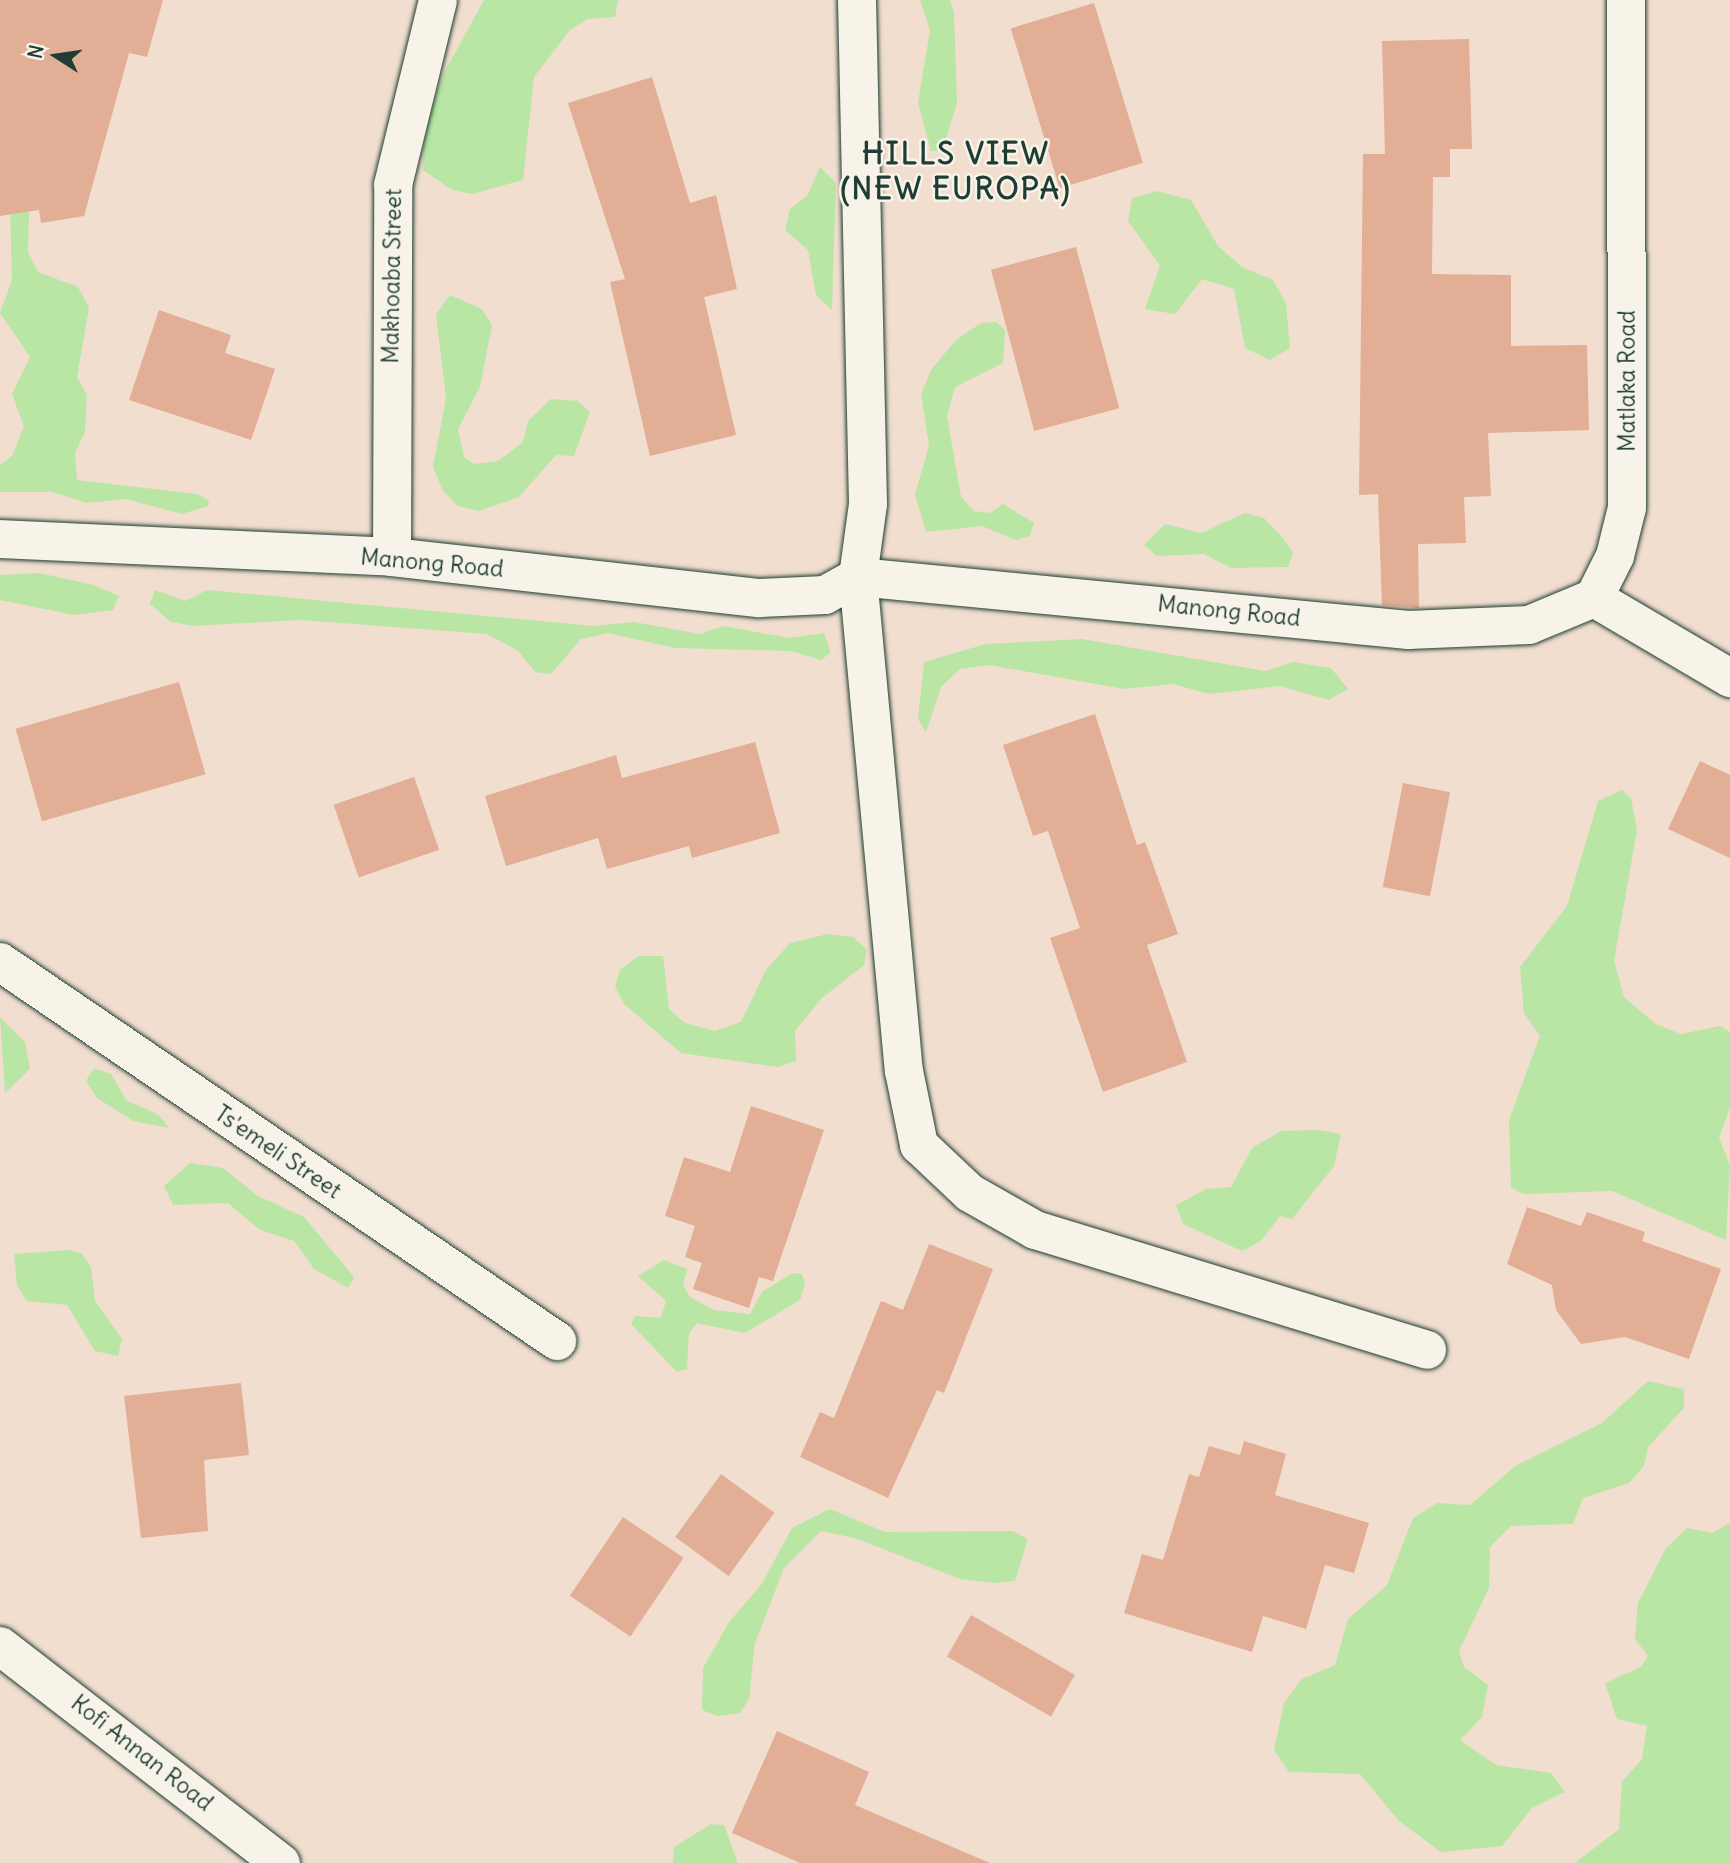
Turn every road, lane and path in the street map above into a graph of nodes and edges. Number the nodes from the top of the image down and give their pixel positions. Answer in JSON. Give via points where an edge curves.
{"nodes":[{"id":1,"x":438,"y":0,"type":"edge"},
{"id":2,"x":857,"y":0,"type":"edge"},
{"id":3,"x":1626,"y":0,"type":"edge"},
{"id":4,"x":0,"y":539,"type":"edge"},
{"id":5,"x":393,"y":557,"type":"junction"},
{"id":6,"x":859,"y":577,"type":"junction"},
{"id":7,"x":1594,"y":597,"type":"junction"},
{"id":8,"x":1730,"y":678,"type":"edge"},
{"id":9,"x":0,"y":962,"type":"edge"},
{"id":10,"x":557,"y":1341,"type":"dead end"},
{"id":11,"x":1427,"y":1350,"type":"dead end"},
{"id":12,"x":0,"y":1646,"type":"edge"},
{"id":13,"x":281,"y":1863,"type":"edge"}],
"edges":[{"from":1,"to":5,"type":"street","name":"Makhoaba Street","via":[[393,185]]},
{"from":2,"to":6,"type":"street","via":[[868,504]]},
{"from":3,"to":7,"type":"street","name":"Matlaka Road","via":[[1627,508],[1615,556]]},
{"from":4,"to":5,"type":"street","name":"Manong Road"},
{"from":5,"to":6,"type":"street","name":"Manong Road","via":[[760,598],[825,595]]},
{"from":6,"to":7,"type":"street","name":"Manong Road","via":[[1409,630],[1529,625]]},
{"from":6,"to":11,"type":"street","via":[[904,1071],[919,1145],[970,1193],[1035,1230]]},
{"from":7,"to":8,"type":"street"},
{"from":9,"to":10,"type":"street","name":"Ts'emeli Street"},
{"from":12,"to":13,"type":"street","name":"Kofi Annan Road"}]}
